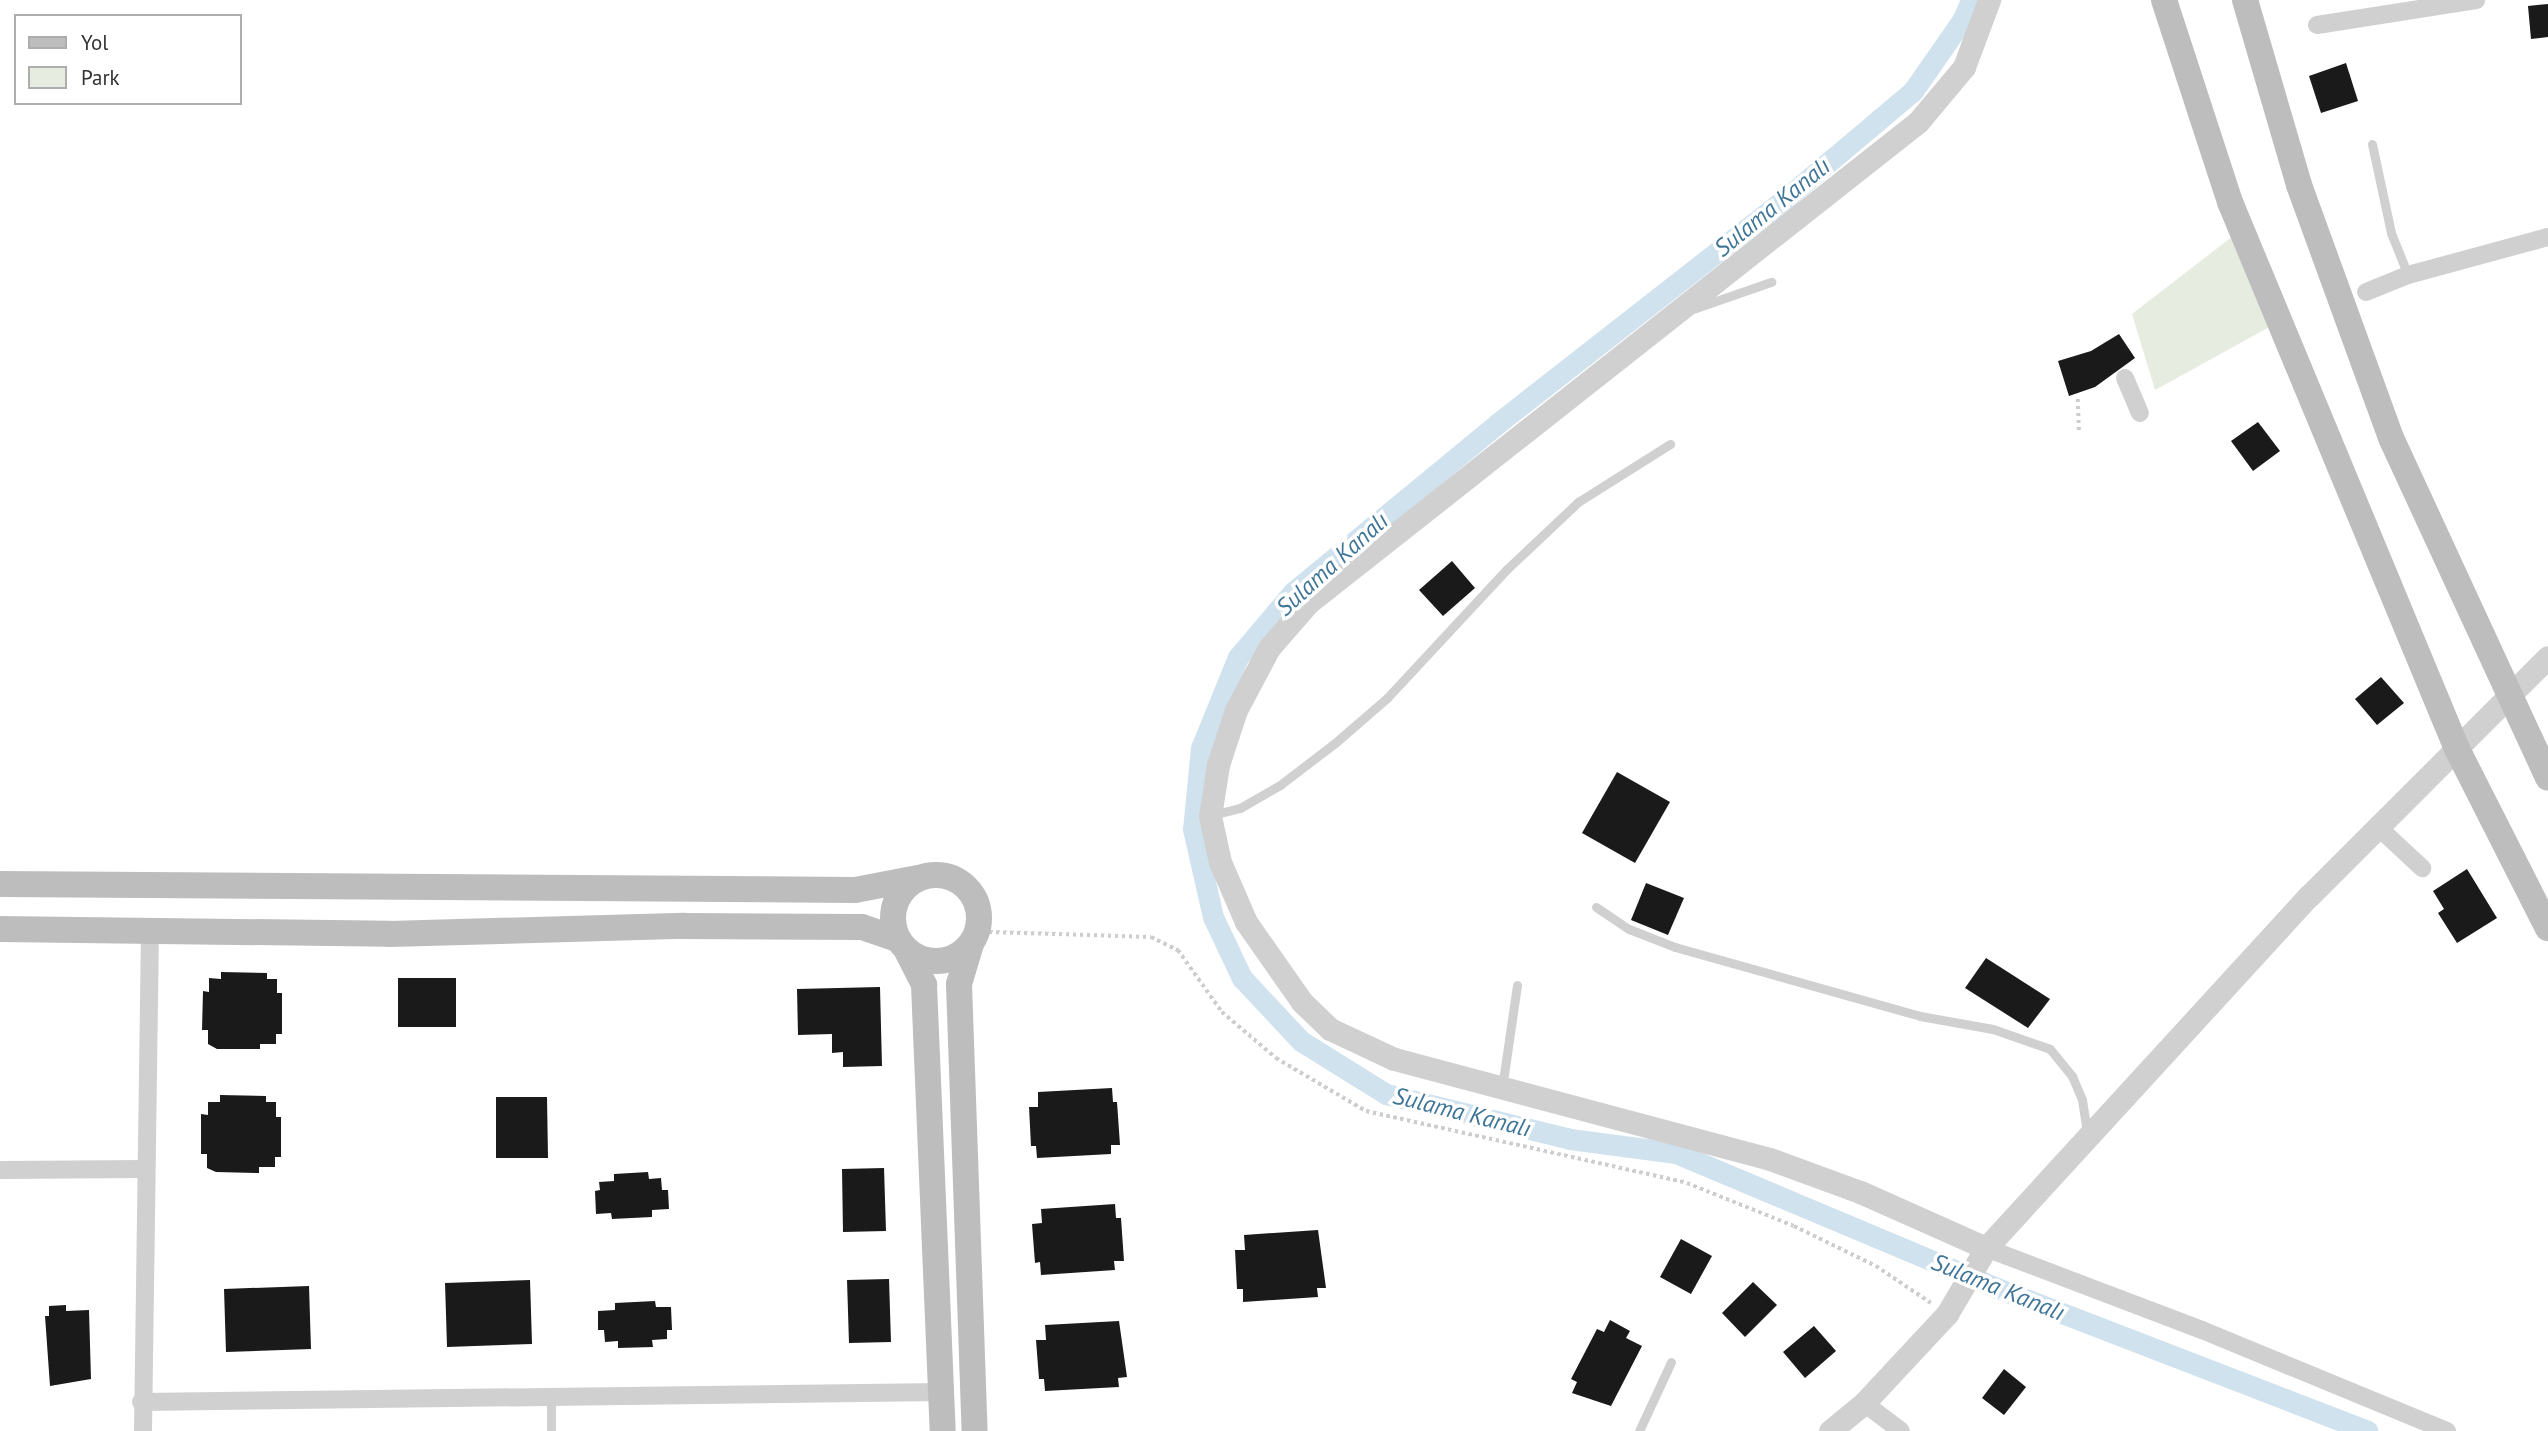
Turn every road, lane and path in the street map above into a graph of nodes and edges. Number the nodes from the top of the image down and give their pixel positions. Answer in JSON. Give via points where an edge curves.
{"nodes":[{"id":1,"x":1989,"y":0,"type":"edge"},
{"id":2,"x":2164,"y":0,"type":"edge"},
{"id":3,"x":2245,"y":0,"type":"edge"},
{"id":4,"x":2476,"y":0,"type":"edge"},
{"id":5,"x":2317,"y":26,"type":"dead end"},
{"id":6,"x":2372,"y":144,"type":"dead end"},
{"id":7,"x":2548,"y":237,"type":"edge"},
{"id":8,"x":2408,"y":275,"type":"junction"},
{"id":9,"x":1772,"y":282,"type":"dead end"},
{"id":10,"x":2366,"y":292,"type":"dead end"},
{"id":11,"x":1665,"y":318,"type":"junction"},
{"id":12,"x":2125,"y":378,"type":"dead end"},
{"id":13,"x":2078,"y":399,"type":"dead end"},
{"id":14,"x":2140,"y":413,"type":"dead end"},
{"id":15,"x":2079,"y":431,"type":"dead end"},
{"id":16,"x":1670,"y":444,"type":"dead end"},
{"id":17,"x":2548,"y":657,"type":"edge"},
{"id":18,"x":2512,"y":694,"type":"junction"},
{"id":19,"x":2457,"y":749,"type":"junction"},
{"id":20,"x":2548,"y":778,"type":"edge"},
{"id":21,"x":1210,"y":816,"type":"junction"},
{"id":22,"x":2376,"y":827,"type":"junction"},
{"id":23,"x":2422,"y":869,"type":"dead end"},
{"id":24,"x":918,"y":878,"type":"junction"},
{"id":25,"x":0,"y":884,"type":"edge"},
{"id":26,"x":1597,"y":907,"type":"dead end"},
{"id":27,"x":150,"y":927,"type":"junction"},
{"id":28,"x":2548,"y":928,"type":"edge"},
{"id":29,"x":0,"y":929,"type":"edge"},
{"id":30,"x":974,"y":938,"type":"junction"},
{"id":31,"x":902,"y":945,"type":"junction"},
{"id":32,"x":1517,"y":985,"type":"dead end"},
{"id":33,"x":1502,"y":1090,"type":"junction"},
{"id":34,"x":2088,"y":1138,"type":"junction"},
{"id":35,"x":144,"y":1169,"type":"junction"},
{"id":36,"x":0,"y":1170,"type":"edge"},
{"id":37,"x":1982,"y":1255,"type":"junction"},
{"id":38,"x":1952,"y":1306,"type":"junction"},
{"id":39,"x":1671,"y":1362,"type":"dead end"},
{"id":40,"x":942,"y":1392,"type":"junction"},
{"id":41,"x":551,"y":1397,"type":"junction"},
{"id":42,"x":141,"y":1402,"type":"junction"},
{"id":43,"x":1864,"y":1402,"type":"junction"},
{"id":44,"x":143,"y":1431,"type":"edge"},
{"id":45,"x":551,"y":1431,"type":"edge"},
{"id":46,"x":943,"y":1431,"type":"edge"},
{"id":47,"x":975,"y":1431,"type":"edge"},
{"id":48,"x":1639,"y":1431,"type":"edge"},
{"id":49,"x":1830,"y":1431,"type":"edge"},
{"id":50,"x":1901,"y":1431,"type":"edge"},
{"id":51,"x":2447,"y":1431,"type":"edge"}],
"edges":[{"from":1,"to":11,"type":"street","via":[[1964,67],[1918,122]]},
{"from":2,"to":19,"type":"main road","via":[[2230,202]]},
{"from":3,"to":18,"type":"main road","via":[[2299,185],[2392,440]]},
{"from":4,"to":5,"type":"street"},
{"from":6,"to":8,"type":"lane","via":[[2391,233]]},
{"from":7,"to":8,"type":"street"},
{"from":8,"to":10,"type":"street"},
{"from":9,"to":11,"type":"lane"},
{"from":11,"to":21,"type":"street","via":[[1308,603],[1269,648],[1236,710],[1218,765]]},
{"from":12,"to":14,"type":"street"},
{"from":13,"to":15,"type":"path"},
{"from":16,"to":21,"type":"lane","via":[[1578,502],[1507,569],[1387,698],[1335,743],[1270,791],[1240,808]]},
{"from":17,"to":18,"type":"street"},
{"from":18,"to":19,"type":"street"},
{"from":18,"to":20,"type":"main road"},
{"from":19,"to":22,"type":"street"},
{"from":19,"to":28,"type":"main road"},
{"from":21,"to":33,"type":"street","via":[[1220,862],[1245,922],[1302,1002],[1331,1029],[1394,1059]]},
{"from":22,"to":23,"type":"street"},
{"from":22,"to":34,"type":"street"},
{"from":24,"to":25,"type":"main road","via":[[855,890]]},
{"from":24,"to":30,"type":"main road","via":[[947,876],[960,881],[977,904]]},
{"from":24,"to":31,"type":"main road","via":[[897,897],[892,926]]},
{"from":26,"to":34,"type":"lane","via":[[1629,929],[1675,947],[1920,1016],[1993,1029],[2050,1049],[2072,1076],[2082,1100]]},
{"from":27,"to":29,"type":"main road"},
{"from":27,"to":31,"type":"main road","via":[[389,934],[684,926],[862,927]]},
{"from":27,"to":35,"type":"street"},
{"from":30,"to":31,"type":"main road","via":[[947,960],[933,961]]},
{"from":30,"to":38,"type":"path","via":[[1151,937],[1178,950],[1222,1012],[1276,1058],[1366,1111],[1687,1183],[1794,1226]]},
{"from":30,"to":47,"type":"main road","via":[[959,984]]},
{"from":31,"to":40,"type":"main road","via":[[924,985]]},
{"from":32,"to":33,"type":"lane"},
{"from":33,"to":37,"type":"street","via":[[1759,1155],[1860,1192]]},
{"from":34,"to":37,"type":"street"},
{"from":35,"to":36,"type":"street"},
{"from":35,"to":42,"type":"street"},
{"from":37,"to":38,"type":"street"},
{"from":37,"to":51,"type":"street","via":[[2202,1330]]},
{"from":38,"to":43,"type":"street"},
{"from":39,"to":48,"type":"lane"},
{"from":40,"to":41,"type":"street"},
{"from":40,"to":46,"type":"main road"},
{"from":41,"to":42,"type":"street"},
{"from":41,"to":45,"type":"lane"},
{"from":42,"to":44,"type":"street"},
{"from":43,"to":49,"type":"street"},
{"from":43,"to":50,"type":"street"}]}
